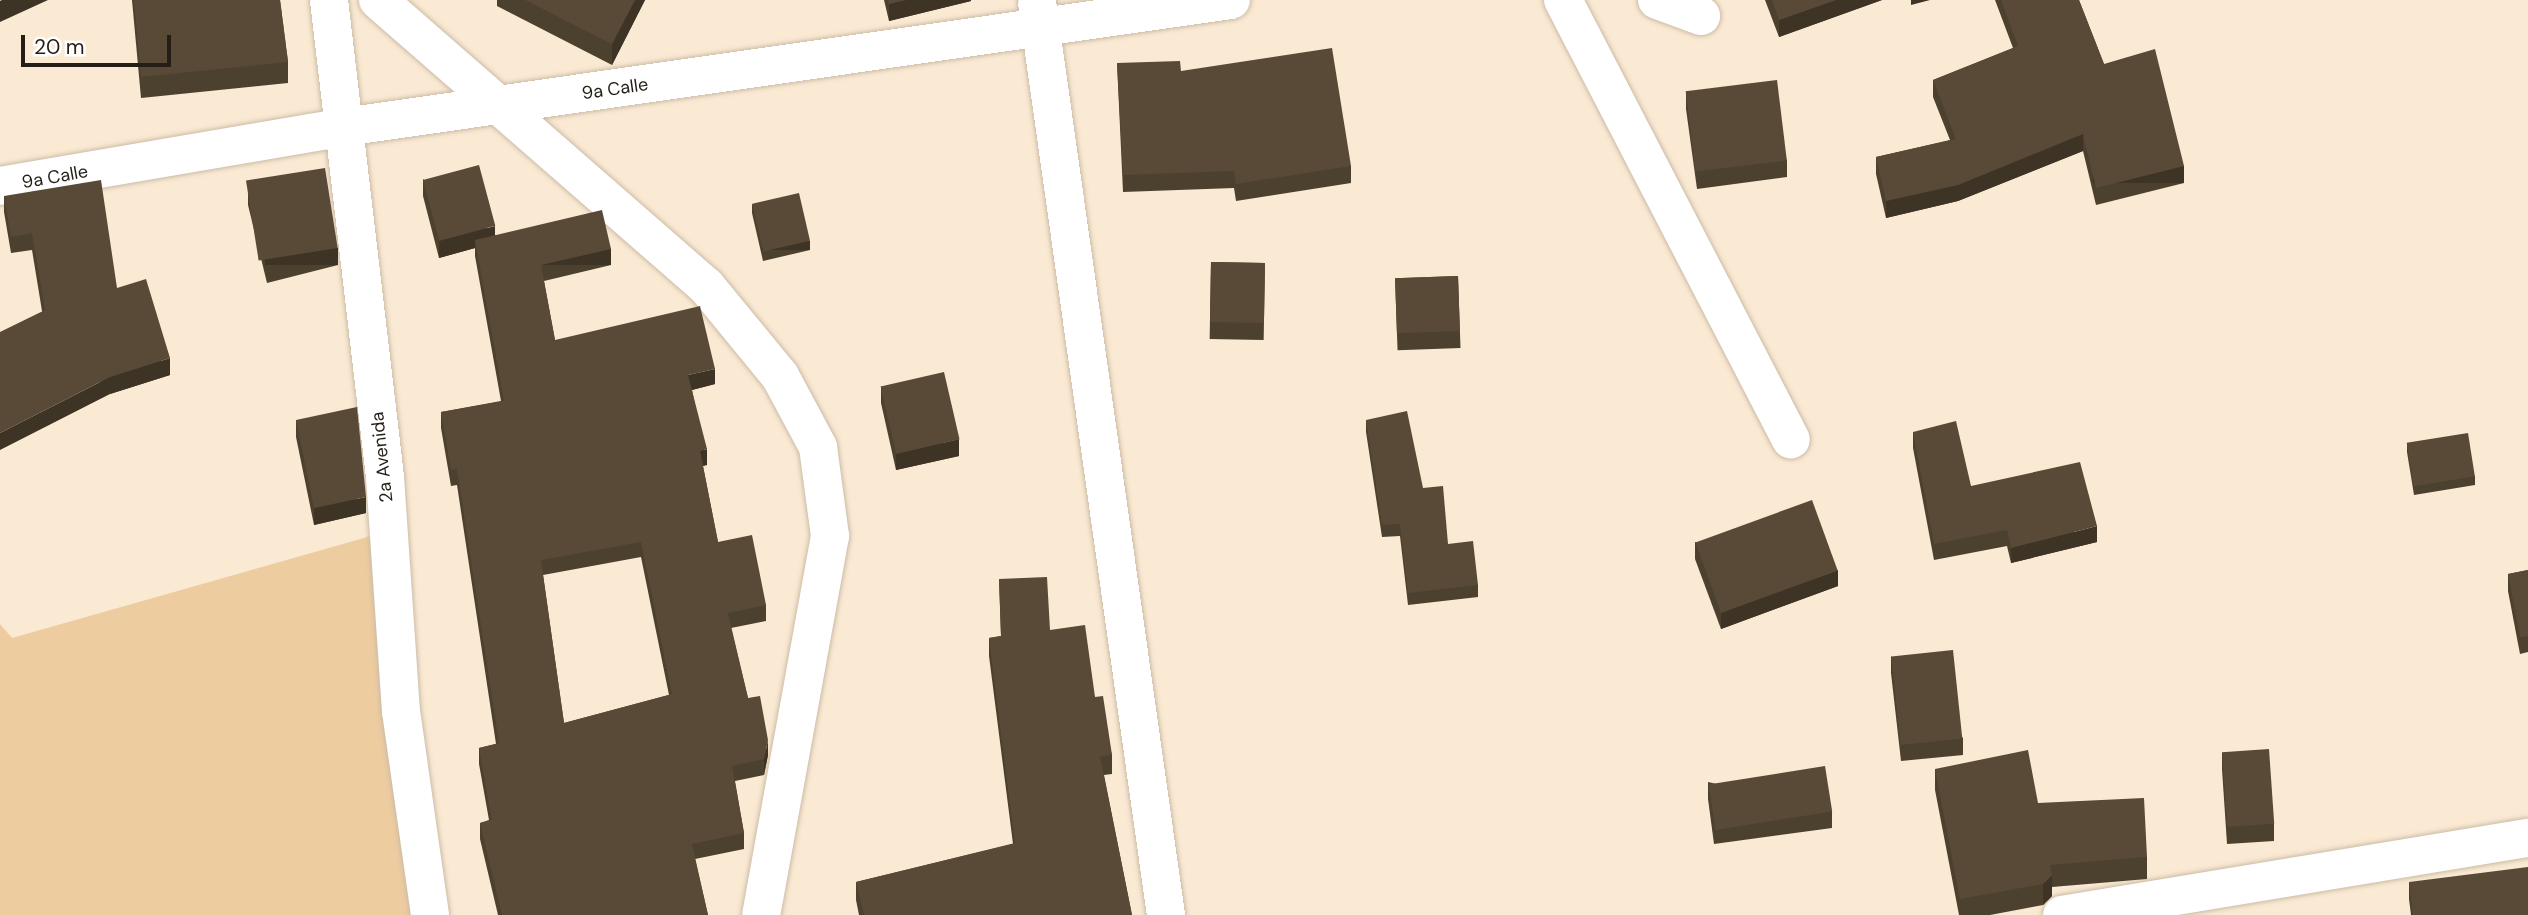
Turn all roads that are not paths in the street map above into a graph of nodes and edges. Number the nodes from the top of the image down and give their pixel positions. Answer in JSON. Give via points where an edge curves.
{"nodes":[{"id":1,"x":330,"y":0,"type":"edge"},
{"id":2,"x":378,"y":0,"type":"edge"},
{"id":3,"x":1231,"y":0,"type":"edge"},
{"id":4,"x":1563,"y":0,"type":"edge"},
{"id":5,"x":1657,"y":0,"type":"edge"},
{"id":6,"x":1039,"y":13,"type":"edge"},
{"id":7,"x":1700,"y":16,"type":"dead end"},
{"id":8,"x":502,"y":105,"type":"junction"},
{"id":9,"x":344,"y":127,"type":"junction"},
{"id":10,"x":0,"y":186,"type":"edge"},
{"id":11,"x":1791,"y":439,"type":"dead end"},
{"id":12,"x":2528,"y":838,"type":"edge"},
{"id":13,"x":430,"y":915,"type":"edge"},
{"id":14,"x":761,"y":915,"type":"edge"},
{"id":15,"x":1166,"y":915,"type":"edge"},
{"id":16,"x":2062,"y":915,"type":"edge"}],
"edges":[{"from":1,"to":9,"type":"street","name":"2a Avenida"},
{"from":2,"to":8,"type":"street"},
{"from":3,"to":6,"type":"street","name":"9a Calle"},
{"from":4,"to":11,"type":"street"},
{"from":5,"to":7,"type":"street"},
{"from":6,"to":8,"type":"street","name":"9a Calle"},
{"from":6,"to":15,"type":"street"},
{"from":8,"to":9,"type":"street","name":"9a Calle"},
{"from":8,"to":14,"type":"street","via":[[706,286],[780,376],[818,447],[830,536]]},
{"from":9,"to":10,"type":"street","name":"9a Calle"},
{"from":9,"to":13,"type":"street","name":"2a Avenida","via":[[385,477],[401,711]]},
{"from":12,"to":16,"type":"street"}]}
